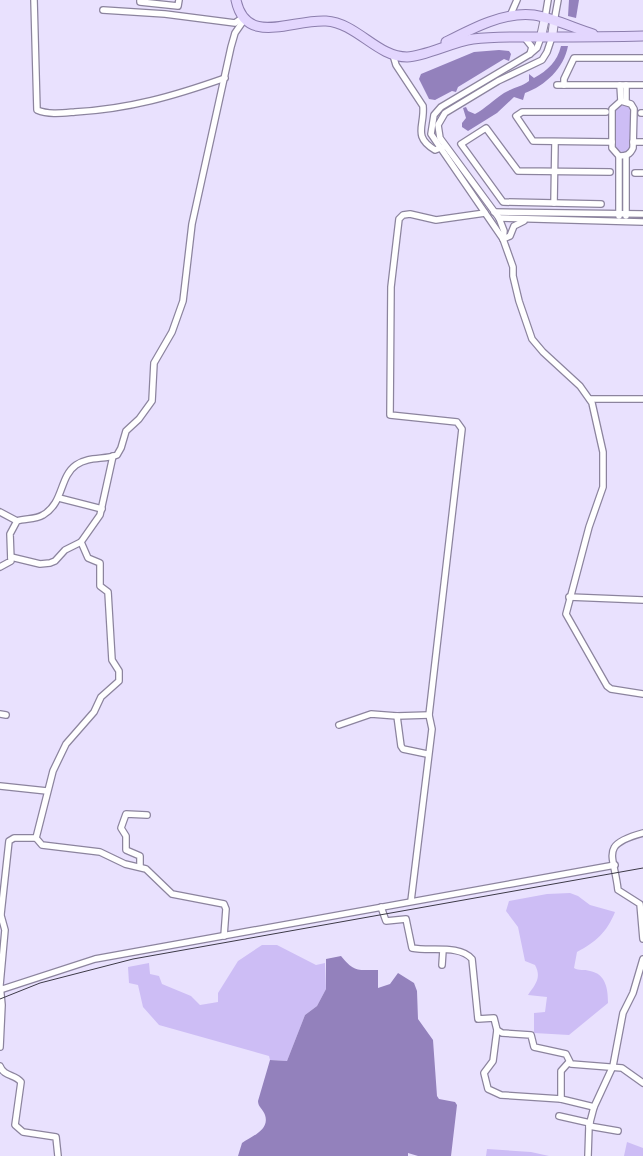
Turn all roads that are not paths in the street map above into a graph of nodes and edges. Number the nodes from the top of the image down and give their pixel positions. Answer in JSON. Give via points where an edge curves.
{"nodes":[{"id":1,"x":34,"y":0,"type":"edge"},
{"id":2,"x":140,"y":0,"type":"edge"},
{"id":3,"x":178,"y":0,"type":"edge"},
{"id":4,"x":236,"y":0,"type":"edge"},
{"id":5,"x":517,"y":0,"type":"edge"},
{"id":6,"x":548,"y":0,"type":"edge"},
{"id":7,"x":558,"y":0,"type":"edge"},
{"id":8,"x":103,"y":10,"type":"dead end"},
{"id":9,"x":510,"y":16,"type":"junction"},
{"id":10,"x":545,"y":18,"type":"junction"},
{"id":11,"x":243,"y":19,"type":"junction"},
{"id":12,"x":554,"y":22,"type":"junction"},
{"id":13,"x":599,"y":36,"type":"junction"},
{"id":14,"x":643,"y":36,"type":"edge"},
{"id":15,"x":523,"y":37,"type":"junction"},
{"id":16,"x":541,"y":37,"type":"junction"},
{"id":17,"x":552,"y":37,"type":"junction"},
{"id":18,"x":431,"y":50,"type":"junction"},
{"id":19,"x":530,"y":54,"type":"junction"},
{"id":20,"x":393,"y":55,"type":"junction"},
{"id":21,"x":643,"y":58,"type":"edge"},
{"id":22,"x":225,"y":78,"type":"junction"},
{"id":23,"x":557,"y":85,"type":"dead end"},
{"id":24,"x":564,"y":85,"type":"junction"},
{"id":25,"x":623,"y":85,"type":"junction"},
{"id":26,"x":643,"y":85,"type":"edge"},
{"id":27,"x":623,"y":102,"type":"junction"},
{"id":28,"x":606,"y":112,"type":"dead end"},
{"id":29,"x":555,"y":142,"type":"junction"},
{"id":30,"x":612,"y":142,"type":"junction"},
{"id":31,"x":633,"y":142,"type":"junction"},
{"id":32,"x":643,"y":142,"type":"edge"},
{"id":33,"x":443,"y":147,"type":"junction"},
{"id":34,"x":619,"y":156,"type":"junction"},
{"id":35,"x":626,"y":156,"type":"junction"},
{"id":36,"x":554,"y":172,"type":"junction"},
{"id":37,"x":610,"y":172,"type":"dead end"},
{"id":38,"x":635,"y":173,"type":"dead end"},
{"id":39,"x":643,"y":173,"type":"edge"},
{"id":40,"x":619,"y":189,"type":"junction"},
{"id":41,"x":626,"y":189,"type":"junction"},
{"id":42,"x":476,"y":199,"type":"junction"},
{"id":43,"x":554,"y":203,"type":"junction"},
{"id":44,"x":601,"y":204,"type":"dead end"},
{"id":45,"x":494,"y":212,"type":"junction"},
{"id":46,"x":623,"y":213,"type":"junction"},
{"id":47,"x":643,"y":214,"type":"edge"},
{"id":48,"x":487,"y":215,"type":"junction"},
{"id":49,"x":470,"y":216,"type":"junction"},
{"id":50,"x":499,"y":218,"type":"junction"},
{"id":51,"x":530,"y":219,"type":"junction"},
{"id":52,"x":623,"y":221,"type":"junction"},
{"id":53,"x":643,"y":222,"type":"edge"},
{"id":54,"x":493,"y":223,"type":"junction"},
{"id":55,"x":503,"y":239,"type":"junction"},
{"id":56,"x":590,"y":399,"type":"junction"},
{"id":57,"x":643,"y":399,"type":"edge"},
{"id":58,"x":113,"y":456,"type":"junction"},
{"id":59,"x":60,"y":498,"type":"junction"},
{"id":60,"x":102,"y":509,"type":"junction"},
{"id":61,"x":0,"y":512,"type":"edge"},
{"id":62,"x":16,"y":521,"type":"junction"},
{"id":63,"x":81,"y":542,"type":"junction"},
{"id":64,"x":11,"y":557,"type":"junction"},
{"id":65,"x":0,"y":567,"type":"edge"},
{"id":66,"x":569,"y":597,"type":"junction"},
{"id":67,"x":643,"y":600,"type":"edge"},
{"id":68,"x":643,"y":694,"type":"edge"},
{"id":69,"x":429,"y":715,"type":"junction"},
{"id":70,"x":398,"y":716,"type":"junction"},
{"id":71,"x":340,"y":725,"type":"dead end"},
{"id":72,"x":427,"y":754,"type":"junction"},
{"id":73,"x":0,"y":786,"type":"edge"},
{"id":74,"x":47,"y":791,"type":"junction"},
{"id":75,"x":147,"y":815,"type":"dead end"},
{"id":76,"x":643,"y":833,"type":"edge"},
{"id":77,"x":36,"y":838,"type":"junction"},
{"id":78,"x":615,"y":865,"type":"junction"},
{"id":79,"x":140,"y":866,"type":"junction"},
{"id":80,"x":411,"y":901,"type":"junction"},
{"id":81,"x":381,"y":907,"type":"junction"},
{"id":82,"x":0,"y":913,"type":"edge"},
{"id":83,"x":642,"y":917,"type":"edge"},
{"id":84,"x":224,"y":936,"type":"junction"},
{"id":85,"x":643,"y":939,"type":"edge"},
{"id":86,"x":443,"y":950,"type":"junction"},
{"id":87,"x":643,"y":959,"type":"edge"},
{"id":88,"x":442,"y":965,"type":"dead end"},
{"id":89,"x":0,"y":990,"type":"edge"},
{"id":90,"x":497,"y":1030,"type":"junction"},
{"id":91,"x":0,"y":1047,"type":"edge"},
{"id":92,"x":569,"y":1062,"type":"junction"},
{"id":93,"x":0,"y":1066,"type":"edge"},
{"id":94,"x":613,"y":1066,"type":"junction"},
{"id":95,"x":643,"y":1083,"type":"edge"},
{"id":96,"x":560,"y":1099,"type":"junction"},
{"id":97,"x":594,"y":1107,"type":"junction"},
{"id":98,"x":559,"y":1116,"type":"dead end"},
{"id":99,"x":590,"y":1125,"type":"junction"},
{"id":100,"x":618,"y":1132,"type":"dead end"},
{"id":101,"x":58,"y":1156,"type":"edge"},
{"id":102,"x":588,"y":1156,"type":"edge"}],
"edges":[{"from":1,"to":22,"type":"street","via":[[37,110],[54,113],[113,110],[170,97]]},
{"from":2,"to":3,"type":"street","via":[[178,6]]},
{"from":4,"to":11,"type":"main road"},
{"from":5,"to":9,"type":"street"},
{"from":6,"to":10,"type":"street"},
{"from":7,"to":12,"type":"street"},
{"from":8,"to":11,"type":"street","via":[[236,23]]},
{"from":9,"to":10,"type":"main road"},
{"from":9,"to":18,"type":"main road","via":[[461,34]]},
{"from":10,"to":12,"type":"main road"},
{"from":10,"to":16,"type":"main road"},
{"from":11,"to":20,"type":"main road","via":[[250,25],[262,27],[318,20],[337,22]]},
{"from":11,"to":22,"type":"street","via":[[235,34]]},
{"from":12,"to":13,"type":"main road"},
{"from":12,"to":17,"type":"main road"},
{"from":13,"to":14,"type":"main road"},
{"from":13,"to":17,"type":"main road"},
{"from":15,"to":16,"type":"main road"},
{"from":15,"to":18,"type":"main road","via":[[472,39]]},
{"from":15,"to":19,"type":"street","via":[[532,47]]},
{"from":16,"to":17,"type":"main road"},
{"from":16,"to":19,"type":"street","via":[[537,48]]},
{"from":17,"to":33,"type":"street","via":[[542,60],[498,81],[445,113],[438,125]]},
{"from":18,"to":20,"type":"main road","via":[[416,56]]},
{"from":19,"to":33,"type":"street","via":[[441,107],[434,115],[431,134]]},
{"from":20,"to":33,"type":"street","via":[[422,106],[420,124],[424,140],[435,150]]},
{"from":21,"to":24,"type":"street","via":[[574,58]]},
{"from":22,"to":58,"type":"street","via":[[192,224],[183,302],[172,332],[154,363],[152,400],[126,431],[120,452]]},
{"from":23,"to":24,"type":"street"},
{"from":24,"to":25,"type":"street"},
{"from":25,"to":26,"type":"street"},
{"from":25,"to":27,"type":"street"},
{"from":27,"to":30,"type":"street","via":[[612,109]]},
{"from":27,"to":31,"type":"street","via":[[631,104],[634,109]]},
{"from":28,"to":29,"type":"street","via":[[522,112],[516,116],[533,141]]},
{"from":29,"to":30,"type":"street"},
{"from":29,"to":36,"type":"street"},
{"from":30,"to":34,"type":"street","via":[[614,153]]},
{"from":31,"to":32,"type":"street"},
{"from":31,"to":35,"type":"street","via":[[631,153]]},
{"from":33,"to":42,"type":"street"},
{"from":33,"to":45,"type":"street"},
{"from":34,"to":35,"type":"street"},
{"from":34,"to":40,"type":"street"},
{"from":35,"to":41,"type":"street"},
{"from":36,"to":37,"type":"street"},
{"from":36,"to":43,"type":"street"},
{"from":36,"to":43,"type":"street","via":[[518,172],[486,128],[461,144],[503,202]]},
{"from":38,"to":39,"type":"street"},
{"from":40,"to":41,"type":"street"},
{"from":40,"to":46,"type":"street"},
{"from":41,"to":46,"type":"street"},
{"from":42,"to":48,"type":"street"},
{"from":42,"to":49,"type":"street"},
{"from":43,"to":44,"type":"street"},
{"from":45,"to":46,"type":"street"},
{"from":45,"to":48,"type":"street"},
{"from":45,"to":50,"type":"street"},
{"from":46,"to":47,"type":"street"},
{"from":46,"to":52,"type":"street"},
{"from":48,"to":49,"type":"street"},
{"from":48,"to":54,"type":"street"},
{"from":49,"to":69,"type":"street","via":[[436,220],[410,214],[400,217],[391,287],[390,415],[458,422],[462,426]]},
{"from":50,"to":51,"type":"street"},
{"from":50,"to":54,"type":"street"},
{"from":50,"to":55,"type":"street"},
{"from":51,"to":52,"type":"street"},
{"from":51,"to":55,"type":"street","via":[[518,222],[510,236]]},
{"from":52,"to":53,"type":"street"},
{"from":54,"to":55,"type":"street"},
{"from":55,"to":56,"type":"street","via":[[514,267],[512,276],[532,339]]},
{"from":56,"to":57,"type":"street"},
{"from":56,"to":66,"type":"street","via":[[603,452],[603,487]]},
{"from":58,"to":59,"type":"street","via":[[88,459],[72,468]]},
{"from":58,"to":60,"type":"street"},
{"from":59,"to":60,"type":"street"},
{"from":59,"to":62,"type":"street","via":[[36,519]]},
{"from":60,"to":63,"type":"street"},
{"from":61,"to":62,"type":"street"},
{"from":62,"to":64,"type":"street","via":[[10,534]]},
{"from":63,"to":64,"type":"street","via":[[50,563],[40,564]]},
{"from":63,"to":74,"type":"street","via":[[88,558],[100,564],[100,586],[108,594],[112,660],[119,671],[118,681],[101,697],[94,712],[66,744],[52,771]]},
{"from":64,"to":65,"type":"street","via":[[9,564]]},
{"from":66,"to":67,"type":"street"},
{"from":66,"to":68,"type":"street","via":[[568,618],[607,686]]},
{"from":69,"to":70,"type":"street"},
{"from":69,"to":72,"type":"street","via":[[432,729]]},
{"from":70,"to":71,"type":"street","via":[[368,714]]},
{"from":70,"to":72,"type":"street","via":[[401,746]]},
{"from":72,"to":80,"type":"street"},
{"from":73,"to":74,"type":"street"},
{"from":74,"to":77,"type":"street"},
{"from":75,"to":79,"type":"street","via":[[126,814],[121,828],[126,836],[126,850],[140,856]]},
{"from":76,"to":78,"type":"street","via":[[624,838],[614,845],[611,857]]},
{"from":77,"to":79,"type":"street","via":[[42,845],[96,851],[125,864]]},
{"from":77,"to":82,"type":"street","via":[[8,841]]},
{"from":78,"to":80,"type":"street"},
{"from":78,"to":83,"type":"street","via":[[618,890],[640,904]]},
{"from":79,"to":84,"type":"street","via":[[172,894],[224,904]]},
{"from":80,"to":81,"type":"street"},
{"from":81,"to":84,"type":"street"},
{"from":81,"to":86,"type":"street","via":[[386,921],[406,919],[412,948]]},
{"from":82,"to":89,"type":"street","via":[[5,930]]},
{"from":83,"to":85,"type":"street"},
{"from":84,"to":89,"type":"street","via":[[95,959]]},
{"from":86,"to":88,"type":"street"},
{"from":86,"to":90,"type":"street","via":[[463,951],[472,959],[477,1018],[494,1018]]},
{"from":87,"to":94,"type":"street","via":[[623,1013]]},
{"from":89,"to":91,"type":"street"},
{"from":90,"to":92,"type":"street","via":[[531,1035],[534,1047],[566,1054]]},
{"from":90,"to":96,"type":"street","via":[[494,1061],[484,1073],[488,1089],[501,1095]]},
{"from":92,"to":94,"type":"street","via":[[597,1068]]},
{"from":92,"to":96,"type":"street","via":[[560,1071]]},
{"from":93,"to":101,"type":"street","via":[[5,1074],[21,1082],[15,1125],[23,1132],[56,1137]]},
{"from":94,"to":95,"type":"street","via":[[627,1071]]},
{"from":94,"to":97,"type":"street"},
{"from":96,"to":97,"type":"street"},
{"from":97,"to":99,"type":"street"},
{"from":98,"to":99,"type":"street"},
{"from":99,"to":100,"type":"street"},
{"from":99,"to":102,"type":"street"}]}
